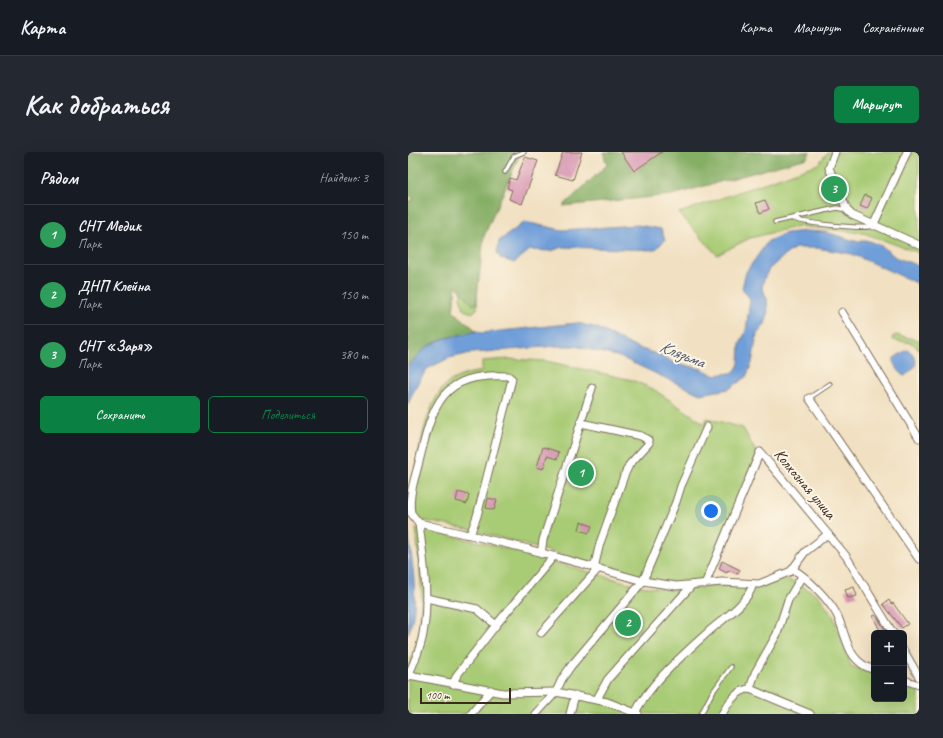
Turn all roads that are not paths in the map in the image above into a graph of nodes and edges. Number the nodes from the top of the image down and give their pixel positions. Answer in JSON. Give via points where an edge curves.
{"nodes":[{"id":1,"x":524,"y":152,"type":"edge"},
{"id":2,"x":835,"y":152,"type":"edge"},
{"id":3,"x":907,"y":152,"type":"edge"},
{"id":4,"x":505,"y":172,"type":"dead end"},
{"id":5,"x":847,"y":210,"type":"junction"},
{"id":6,"x":793,"y":219,"type":"junction"},
{"id":7,"x":775,"y":222,"type":"dead end"},
{"id":8,"x":873,"y":226,"type":"junction"},
{"id":9,"x":919,"y":245,"type":"edge"},
{"id":10,"x":842,"y":312,"type":"dead end"},
{"id":11,"x":830,"y":384,"type":"dead end"},
{"id":12,"x":592,"y":388,"type":"dead end"},
{"id":13,"x":809,"y":398,"type":"joint"},
{"id":14,"x":581,"y":423,"type":"junction"},
{"id":15,"x":707,"y":427,"type":"dead end"},
{"id":16,"x":919,"y":438,"type":"edge"},
{"id":17,"x":419,"y":523,"type":"junction"},
{"id":18,"x":828,"y":534,"type":"junction"},
{"id":19,"x":470,"y":535,"type":"junction"},
{"id":20,"x":541,"y":554,"type":"junction"},
{"id":21,"x":554,"y":557,"type":"junction"},
{"id":22,"x":919,"y":559,"type":"edge"},
{"id":23,"x":596,"y":569,"type":"junction"},
{"id":24,"x":791,"y":571,"type":"junction"},
{"id":25,"x":802,"y":576,"type":"junction"},
{"id":26,"x":643,"y":581,"type":"junction"},
{"id":27,"x":705,"y":584,"type":"junction"},
{"id":28,"x":753,"y":584,"type":"junction"},
{"id":29,"x":692,"y":585,"type":"junction"},
{"id":30,"x":426,"y":598,"type":"junction"},
{"id":31,"x":496,"y":625,"type":"junction"},
{"id":32,"x":891,"y":630,"type":"edge"},
{"id":33,"x":541,"y":633,"type":"dead end"},
{"id":34,"x":907,"y":656,"type":"edge"},
{"id":35,"x":730,"y":667,"type":"dead end"},
{"id":36,"x":871,"y":669,"type":"edge"},
{"id":37,"x":408,"y":676,"type":"edge"},
{"id":38,"x":919,"y":677,"type":"edge"},
{"id":39,"x":907,"y":681,"type":"edge"},
{"id":40,"x":453,"y":684,"type":"junction"},
{"id":41,"x":919,"y":685,"type":"edge"},
{"id":42,"x":750,"y":689,"type":"junction"},
{"id":43,"x":491,"y":690,"type":"junction"},
{"id":44,"x":556,"y":692,"type":"junction"},
{"id":45,"x":575,"y":695,"type":"junction"},
{"id":46,"x":597,"y":699,"type":"junction"},
{"id":47,"x":637,"y":713,"type":"edge"},
{"id":48,"x":471,"y":714,"type":"edge"},
{"id":49,"x":536,"y":714,"type":"edge"},
{"id":50,"x":570,"y":714,"type":"edge"},
{"id":51,"x":701,"y":714,"type":"edge"},
{"id":52,"x":722,"y":714,"type":"edge"},
{"id":53,"x":810,"y":714,"type":"edge"}],
"edges":[{"from":1,"to":4,"type":"lane","via":[[514,156]]},
{"from":2,"to":5,"type":"street","via":[[829,168]]},
{"from":3,"to":8,"type":"street"},
{"from":5,"to":6,"type":"lane","via":[[837,208]]},
{"from":5,"to":8,"type":"street"},
{"from":6,"to":7,"type":"lane"},
{"from":6,"to":8,"type":"lane","via":[[863,228]]},
{"from":8,"to":9,"type":"street"},
{"from":10,"to":16,"type":"street"},
{"from":11,"to":13,"type":"lane"},
{"from":12,"to":14,"type":"street"},
{"from":13,"to":22,"type":"street"},
{"from":14,"to":20,"type":"street","via":[[543,540]]},
{"from":14,"to":23,"type":"street","via":[[640,436],[649,443],[629,465],[624,476],[600,543]]},
{"from":15,"to":26,"type":"street"},
{"from":17,"to":19,"type":"street"},
{"from":17,"to":19,"type":"street","via":[[411,513],[410,498],[426,434],[440,399],[447,390],[472,377],[508,376],[512,379]]},
{"from":17,"to":30,"type":"street"},
{"from":18,"to":24,"type":"street","via":[[805,552]]},
{"from":18,"to":27,"type":"street","name":"Колхозная улица","via":[[760,452]]},
{"from":18,"to":32,"type":"street","name":"Колхозная улица","via":[[855,569]]},
{"from":19,"to":20,"type":"street"},
{"from":20,"to":21,"type":"street"},
{"from":21,"to":23,"type":"street"},
{"from":21,"to":31,"type":"street"},
{"from":23,"to":26,"type":"street"},
{"from":23,"to":33,"type":"street"},
{"from":24,"to":25,"type":"street","via":[[794,570]]},
{"from":24,"to":28,"type":"street"},
{"from":25,"to":36,"type":"street","via":[[826,599],[836,614],[853,657]]},
{"from":25,"to":42,"type":"street","via":[[788,600],[777,634],[755,673]]},
{"from":26,"to":29,"type":"street","via":[[676,586]]},
{"from":26,"to":44,"type":"street","via":[[571,666]]},
{"from":27,"to":28,"type":"street"},
{"from":27,"to":29,"type":"street"},
{"from":28,"to":47,"type":"street","via":[[751,591],[739,605],[707,633],[643,698]]},
{"from":29,"to":46,"type":"street","via":[[608,680]]},
{"from":30,"to":31,"type":"street","via":[[477,609]]},
{"from":30,"to":37,"type":"street","via":[[423,635]]},
{"from":31,"to":40,"type":"street","via":[[457,675]]},
{"from":34,"to":38,"type":"street"},
{"from":35,"to":51,"type":"lane"},
{"from":37,"to":40,"type":"street"},
{"from":39,"to":41,"type":"street"},
{"from":40,"to":43,"type":"street"},
{"from":42,"to":52,"type":"street","via":[[738,692]]},
{"from":42,"to":53,"type":"street"},
{"from":43,"to":44,"type":"street","via":[[518,693]]},
{"from":43,"to":48,"type":"street"},
{"from":44,"to":45,"type":"street"},
{"from":44,"to":49,"type":"street"},
{"from":45,"to":46,"type":"street"},
{"from":45,"to":50,"type":"street"},
{"from":46,"to":47,"type":"street"}]}
